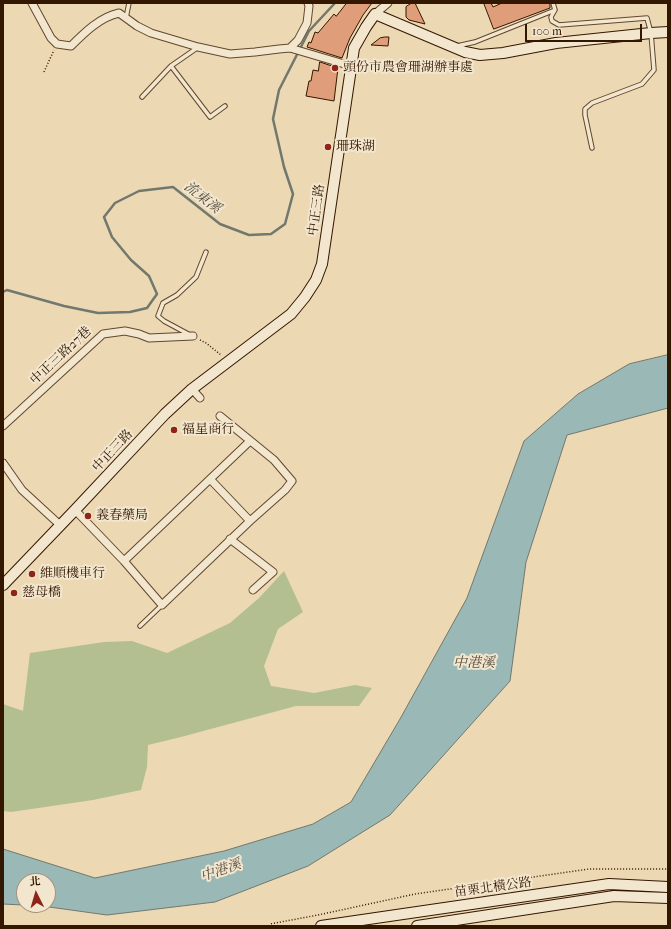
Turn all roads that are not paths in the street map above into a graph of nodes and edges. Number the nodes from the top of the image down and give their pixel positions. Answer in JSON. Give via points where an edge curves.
{"nodes":[{"id":1,"x":32,"y":3,"type":"edge"},
{"id":2,"x":129,"y":3,"type":"edge"},
{"id":3,"x":308,"y":3,"type":"edge"},
{"id":4,"x":388,"y":3,"type":"edge"},
{"id":5,"x":553,"y":3,"type":"edge"},
{"id":6,"x":556,"y":10,"type":"junction"},
{"id":7,"x":375,"y":14,"type":"junction"},
{"id":8,"x":126,"y":18,"type":"junction"},
{"id":9,"x":668,"y":32,"type":"edge"},
{"id":10,"x":651,"y":33,"type":"junction"},
{"id":11,"x":198,"y":47,"type":"junction"},
{"id":12,"x":453,"y":47,"type":"junction"},
{"id":13,"x":290,"y":48,"type":"junction"},
{"id":14,"x":171,"y":66,"type":"junction"},
{"id":15,"x":351,"y":66,"type":"junction"},
{"id":16,"x":142,"y":97,"type":"dead end"},
{"id":17,"x":225,"y":106,"type":"dead end"},
{"id":18,"x":592,"y":148,"type":"dead end"},
{"id":19,"x":206,"y":252,"type":"dead end"},
{"id":20,"x":193,"y":336,"type":"joint"},
{"id":21,"x":192,"y":389,"type":"junction"},
{"id":22,"x":200,"y":398,"type":"dead end"},
{"id":23,"x":220,"y":416,"type":"dead end"},
{"id":24,"x":3,"y":426,"type":"edge"},
{"id":25,"x":250,"y":441,"type":"junction"},
{"id":26,"x":3,"y":463,"type":"edge"},
{"id":27,"x":210,"y":479,"type":"junction"},
{"id":28,"x":75,"y":510,"type":"junction"},
{"id":29,"x":250,"y":521,"type":"junction"},
{"id":30,"x":60,"y":525,"type":"junction"},
{"id":31,"x":230,"y":539,"type":"junction"},
{"id":32,"x":124,"y":561,"type":"junction"},
{"id":33,"x":3,"y":585,"type":"edge"},
{"id":34,"x":253,"y":590,"type":"dead end"},
{"id":35,"x":162,"y":605,"type":"junction"},
{"id":36,"x":140,"y":626,"type":"dead end"},
{"id":37,"x":668,"y":887,"type":"edge"},
{"id":38,"x":668,"y":898,"type":"edge"},
{"id":39,"x":321,"y":926,"type":"edge"},
{"id":40,"x":417,"y":926,"type":"edge"}],
"edges":[{"from":1,"to":8,"type":"street","via":[[57,44],[71,46],[84,33],[110,15],[119,14]]},
{"from":2,"to":8,"type":"lane"},
{"from":3,"to":13,"type":"street","via":[[307,23],[298,40]]},
{"from":4,"to":7,"type":"street"},
{"from":5,"to":6,"type":"lane"},
{"from":6,"to":10,"type":"lane","via":[[551,17],[552,21],[559,25],[647,18]]},
{"from":6,"to":12,"type":"lane","via":[[475,42]]},
{"from":7,"to":12,"type":"main road"},
{"from":7,"to":15,"type":"main road","name":"中正三路","via":[[354,48]]},
{"from":8,"to":11,"type":"street","via":[[151,33]]},
{"from":9,"to":10,"type":"main road"},
{"from":10,"to":12,"type":"main road","via":[[556,43],[480,55]]},
{"from":10,"to":18,"type":"lane","via":[[654,70],[642,84],[592,103],[584,109]]},
{"from":11,"to":13,"type":"street","via":[[230,54]]},
{"from":11,"to":14,"type":"lane"},
{"from":13,"to":15,"type":"street"},
{"from":14,"to":16,"type":"lane"},
{"from":14,"to":17,"type":"lane","via":[[210,117]]},
{"from":15,"to":21,"type":"main road","name":"中正三路","via":[[322,264],[316,280],[291,314]]},
{"from":19,"to":20,"type":"lane","via":[[196,277],[178,295],[163,303],[158,316]]},
{"from":20,"to":24,"type":"street","name":"中正三路27巷","via":[[149,338],[125,331],[103,334]]},
{"from":21,"to":22,"type":"street"},
{"from":21,"to":28,"type":"main road","name":"中正三路","via":[[165,414]]},
{"from":23,"to":25,"type":"street"},
{"from":25,"to":27,"type":"street"},
{"from":25,"to":29,"type":"street","via":[[274,460],[292,481]]},
{"from":26,"to":30,"type":"street","via":[[22,490]]},
{"from":27,"to":29,"type":"street"},
{"from":27,"to":32,"type":"street"},
{"from":28,"to":30,"type":"main road","name":"中正三路"},
{"from":28,"to":32,"type":"street"},
{"from":29,"to":31,"type":"street"},
{"from":30,"to":33,"type":"main road","name":"中正三路"},
{"from":31,"to":34,"type":"street","via":[[273,572]]},
{"from":31,"to":35,"type":"street"},
{"from":32,"to":35,"type":"street"},
{"from":35,"to":36,"type":"lane"},
{"from":37,"to":39,"type":"main road","name":"苗栗北橫公路","via":[[609,884]]},
{"from":38,"to":40,"type":"main road","name":"苗栗北橫公路","via":[[614,896]]}]}
